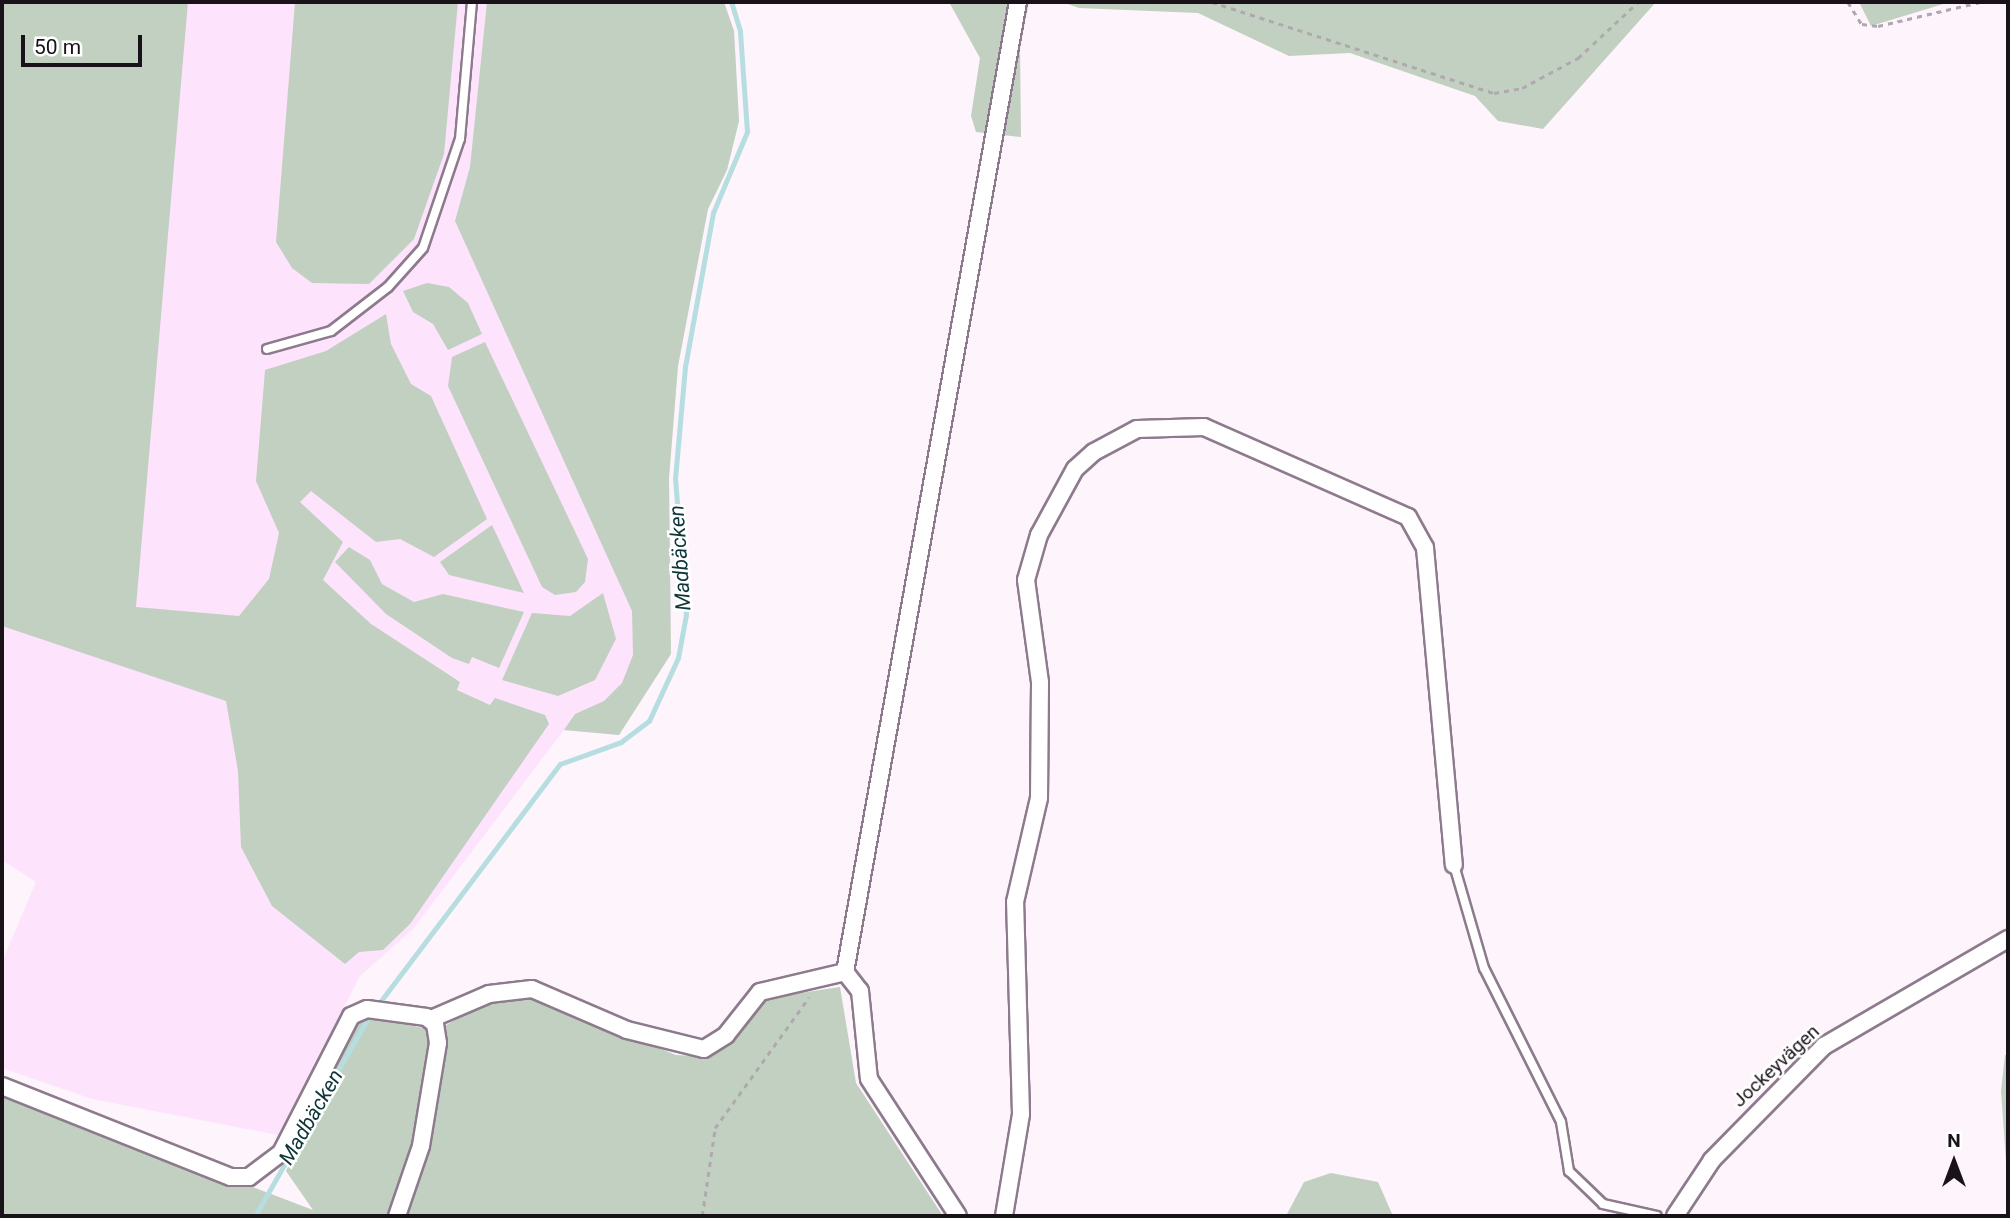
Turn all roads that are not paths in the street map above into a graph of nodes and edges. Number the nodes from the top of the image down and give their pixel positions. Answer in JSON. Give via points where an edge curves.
{"nodes":[{"id":1,"x":472,"y":2,"type":"edge"},
{"id":2,"x":1018,"y":2,"type":"edge"},
{"id":3,"x":267,"y":349,"type":"dead end"},
{"id":4,"x":1454,"y":865,"type":"joint"},
{"id":5,"x":2008,"y":939,"type":"edge"},
{"id":6,"x":845,"y":972,"type":"junction"},
{"id":7,"x":431,"y":1019,"type":"junction"},
{"id":8,"x":2,"y":1086,"type":"edge"},
{"id":9,"x":397,"y":1216,"type":"edge"},
{"id":10,"x":958,"y":1216,"type":"edge"},
{"id":11,"x":1004,"y":1216,"type":"edge"},
{"id":12,"x":1657,"y":1216,"type":"edge"},
{"id":13,"x":1675,"y":1216,"type":"edge"}],
"edges":[{"from":1,"to":3,"type":"lane","via":[[460,139],[423,248],[388,288],[331,331]]},
{"from":2,"to":6,"type":"street"},
{"from":4,"to":11,"type":"street","via":[[1425,548],[1408,517],[1204,427],[1138,429],[1094,452],[1075,469],[1044,525],[1026,580],[1040,682],[1039,798],[1015,902],[1021,1114]]},
{"from":4,"to":12,"type":"lane","via":[[1484,968],[1560,1122],[1569,1171],[1603,1204]]},
{"from":5,"to":13,"type":"street","name":"Jockeyvägen","via":[[1824,1046],[1712,1160]]},
{"from":6,"to":7,"type":"street","via":[[761,992],[726,1035],[704,1049],[627,1030],[532,989],[489,994]]},
{"from":6,"to":10,"type":"street","via":[[860,991],[869,1079]]},
{"from":7,"to":8,"type":"street","via":[[367,1009],[351,1016],[281,1153],[250,1177],[231,1177]]},
{"from":7,"to":9,"type":"street","via":[[438,1043],[428,1113]]}]}
